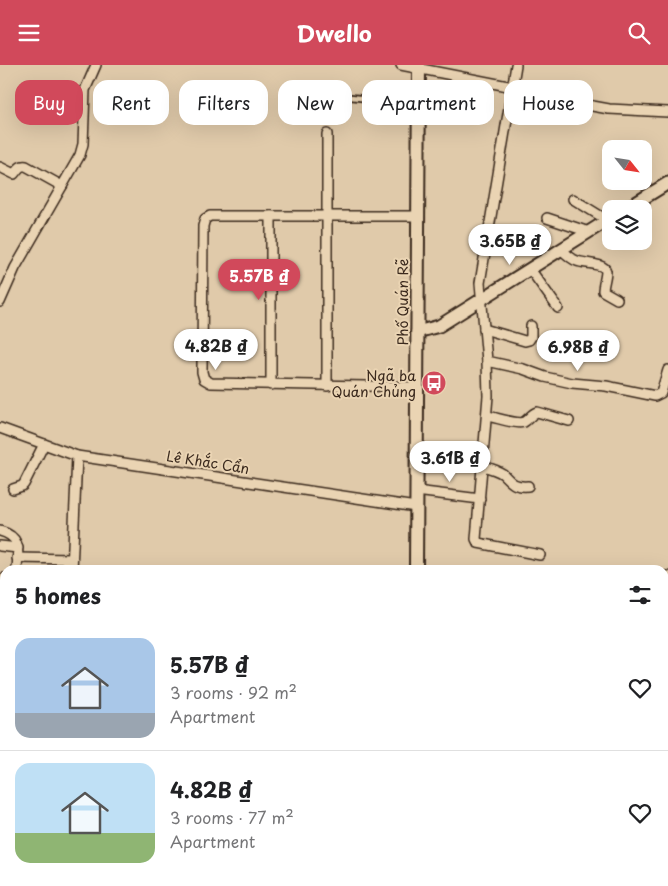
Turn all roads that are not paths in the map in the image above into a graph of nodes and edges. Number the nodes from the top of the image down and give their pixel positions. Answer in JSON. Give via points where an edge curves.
{"nodes":[{"id":1,"x":96,"y":65,"type":"edge"},
{"id":2,"x":401,"y":65,"type":"edge"},
{"id":3,"x":516,"y":65,"type":"edge"},
{"id":4,"x":419,"y":67,"type":"edge"},
{"id":5,"x":419,"y":80,"type":"edge"},
{"id":6,"x":513,"y":80,"type":"edge"},
{"id":7,"x":504,"y":85,"type":"edge"},
{"id":8,"x":84,"y":103,"type":"joint"},
{"id":9,"x":593,"y":106,"type":"edge"},
{"id":10,"x":668,"y":113,"type":"edge"},
{"id":11,"x":418,"y":125,"type":"edge"},
{"id":12,"x":506,"y":125,"type":"edge"},
{"id":13,"x":327,"y":134,"type":"dead end"},
{"id":14,"x":0,"y":167,"type":"edge"},
{"id":15,"x":668,"y":183,"type":"edge"},
{"id":16,"x":62,"y":186,"type":"junction"},
{"id":17,"x":573,"y":199,"type":"dead end"},
{"id":18,"x":641,"y":200,"type":"edge"},
{"id":19,"x":602,"y":215,"type":"edge"},
{"id":20,"x":271,"y":216,"type":"junction"},
{"id":21,"x":328,"y":216,"type":"junction"},
{"id":22,"x":417,"y":216,"type":"junction"},
{"id":23,"x":548,"y":218,"type":"dead end"},
{"id":24,"x":602,"y":224,"type":"edge"},
{"id":25,"x":589,"y":232,"type":"junction"},
{"id":26,"x":561,"y":249,"type":"junction"},
{"id":27,"x":530,"y":269,"type":"junction"},
{"id":28,"x":2,"y":291,"type":"edge"},
{"id":29,"x":616,"y":299,"type":"dead end"},
{"id":30,"x":481,"y":300,"type":"junction"},
{"id":31,"x":0,"y":302,"type":"edge"},
{"id":32,"x":558,"y":308,"type":"dead end"},
{"id":33,"x":531,"y":326,"type":"dead end"},
{"id":34,"x":484,"y":329,"type":"junction"},
{"id":35,"x":417,"y":332,"type":"junction"},
{"id":36,"x":487,"y":361,"type":"junction"},
{"id":37,"x":668,"y":370,"type":"edge"},
{"id":38,"x":271,"y":385,"type":"junction"},
{"id":39,"x":327,"y":386,"type":"junction"},
{"id":40,"x":417,"y":387,"type":"junction"},
{"id":41,"x":487,"y":415,"type":"junction"},
{"id":42,"x":569,"y":421,"type":"dead end"},
{"id":43,"x":0,"y":428,"type":"edge"},
{"id":44,"x":44,"y":444,"type":"junction"},
{"id":45,"x":77,"y":456,"type":"junction"},
{"id":46,"x":483,"y":466,"type":"junction"},
{"id":47,"x":528,"y":486,"type":"dead end"},
{"id":48,"x":13,"y":489,"type":"dead end"},
{"id":49,"x":416,"y":491,"type":"junction"},
{"id":50,"x":480,"y":499,"type":"junction"},
{"id":51,"x":416,"y":507,"type":"junction"},
{"id":52,"x":0,"y":531,"type":"edge"},
{"id":53,"x":0,"y":546,"type":"edge"},
{"id":54,"x":18,"y":548,"type":"junction"},
{"id":55,"x":540,"y":555,"type":"dead end"},
{"id":56,"x":18,"y":558,"type":"junction"},
{"id":57,"x":72,"y":559,"type":"junction"},
{"id":58,"x":17,"y":565,"type":"edge"},
{"id":59,"x":72,"y":565,"type":"edge"},
{"id":60,"x":416,"y":565,"type":"edge"}],
"edges":[{"from":1,"to":8,"type":"street","via":[[87,83]]},
{"from":2,"to":4,"type":"street"},
{"from":3,"to":6,"type":"street"},
{"from":4,"to":5,"type":"main road","name":"Phố Quán Rẽ"},
{"from":4,"to":7,"type":"street"},
{"from":8,"to":16,"type":"street","via":[[82,149]]},
{"from":9,"to":10,"type":"street"},
{"from":11,"to":22,"type":"main road","name":"Phố Quán Rẽ"},
{"from":12,"to":30,"type":"street","via":[[480,283]]},
{"from":13,"to":21,"type":"street"},
{"from":14,"to":16,"type":"street","via":[[14,174],[22,165],[26,166]]},
{"from":15,"to":18,"type":"main road"},
{"from":16,"to":28,"type":"street"},
{"from":17,"to":19,"type":"street"},
{"from":20,"to":21,"type":"street"},
{"from":20,"to":38,"type":"street"},
{"from":20,"to":38,"type":"street","via":[[210,216],[205,219],[202,371],[204,379],[211,383]]},
{"from":21,"to":22,"type":"street"},
{"from":21,"to":39,"type":"street"},
{"from":22,"to":35,"type":"main road","name":"Phố Quán Rẽ"},
{"from":23,"to":25,"type":"street"},
{"from":24,"to":25,"type":"main road"},
{"from":25,"to":26,"type":"main road"},
{"from":26,"to":27,"type":"main road"},
{"from":26,"to":29,"type":"street","via":[[578,262],[604,268],[603,291]]},
{"from":27,"to":30,"type":"main road"},
{"from":27,"to":32,"type":"street"},
{"from":28,"to":31,"type":"street"},
{"from":30,"to":34,"type":"street"},
{"from":30,"to":35,"type":"main road","via":[[439,326]]},
{"from":33,"to":34,"type":"street","via":[[531,337],[525,341]]},
{"from":34,"to":36,"type":"street"},
{"from":35,"to":40,"type":"main road","name":"Phố Quán Rẽ"},
{"from":36,"to":37,"type":"street","via":[[572,383],[655,396],[661,393]]},
{"from":36,"to":41,"type":"street"},
{"from":38,"to":39,"type":"street"},
{"from":39,"to":40,"type":"street"},
{"from":40,"to":49,"type":"main road","name":"Phố Quán Rẽ"},
{"from":41,"to":42,"type":"street","via":[[518,423],[537,412]]},
{"from":41,"to":46,"type":"street"},
{"from":43,"to":44,"type":"street","name":"Lê Khắc Cẩn"},
{"from":44,"to":45,"type":"street","name":"Lê Khắc Cẩn"},
{"from":44,"to":48,"type":"street","via":[[22,486]]},
{"from":45,"to":51,"type":"street","name":"Lê Khắc Cẩn"},
{"from":45,"to":57,"type":"street"},
{"from":46,"to":47,"type":"street","via":[[502,473],[514,485]]},
{"from":46,"to":50,"type":"street"},
{"from":49,"to":50,"type":"street"},
{"from":49,"to":51,"type":"main road","name":"Phố Quán Rẽ"},
{"from":50,"to":55,"type":"street","via":[[478,543]]},
{"from":51,"to":60,"type":"main road","name":"Phố Quán Rẽ"},
{"from":52,"to":54,"type":"street","via":[[12,536]]},
{"from":53,"to":54,"type":"street"},
{"from":54,"to":56,"type":"street"},
{"from":56,"to":57,"type":"street"},
{"from":56,"to":58,"type":"street"},
{"from":57,"to":59,"type":"street"}]}
